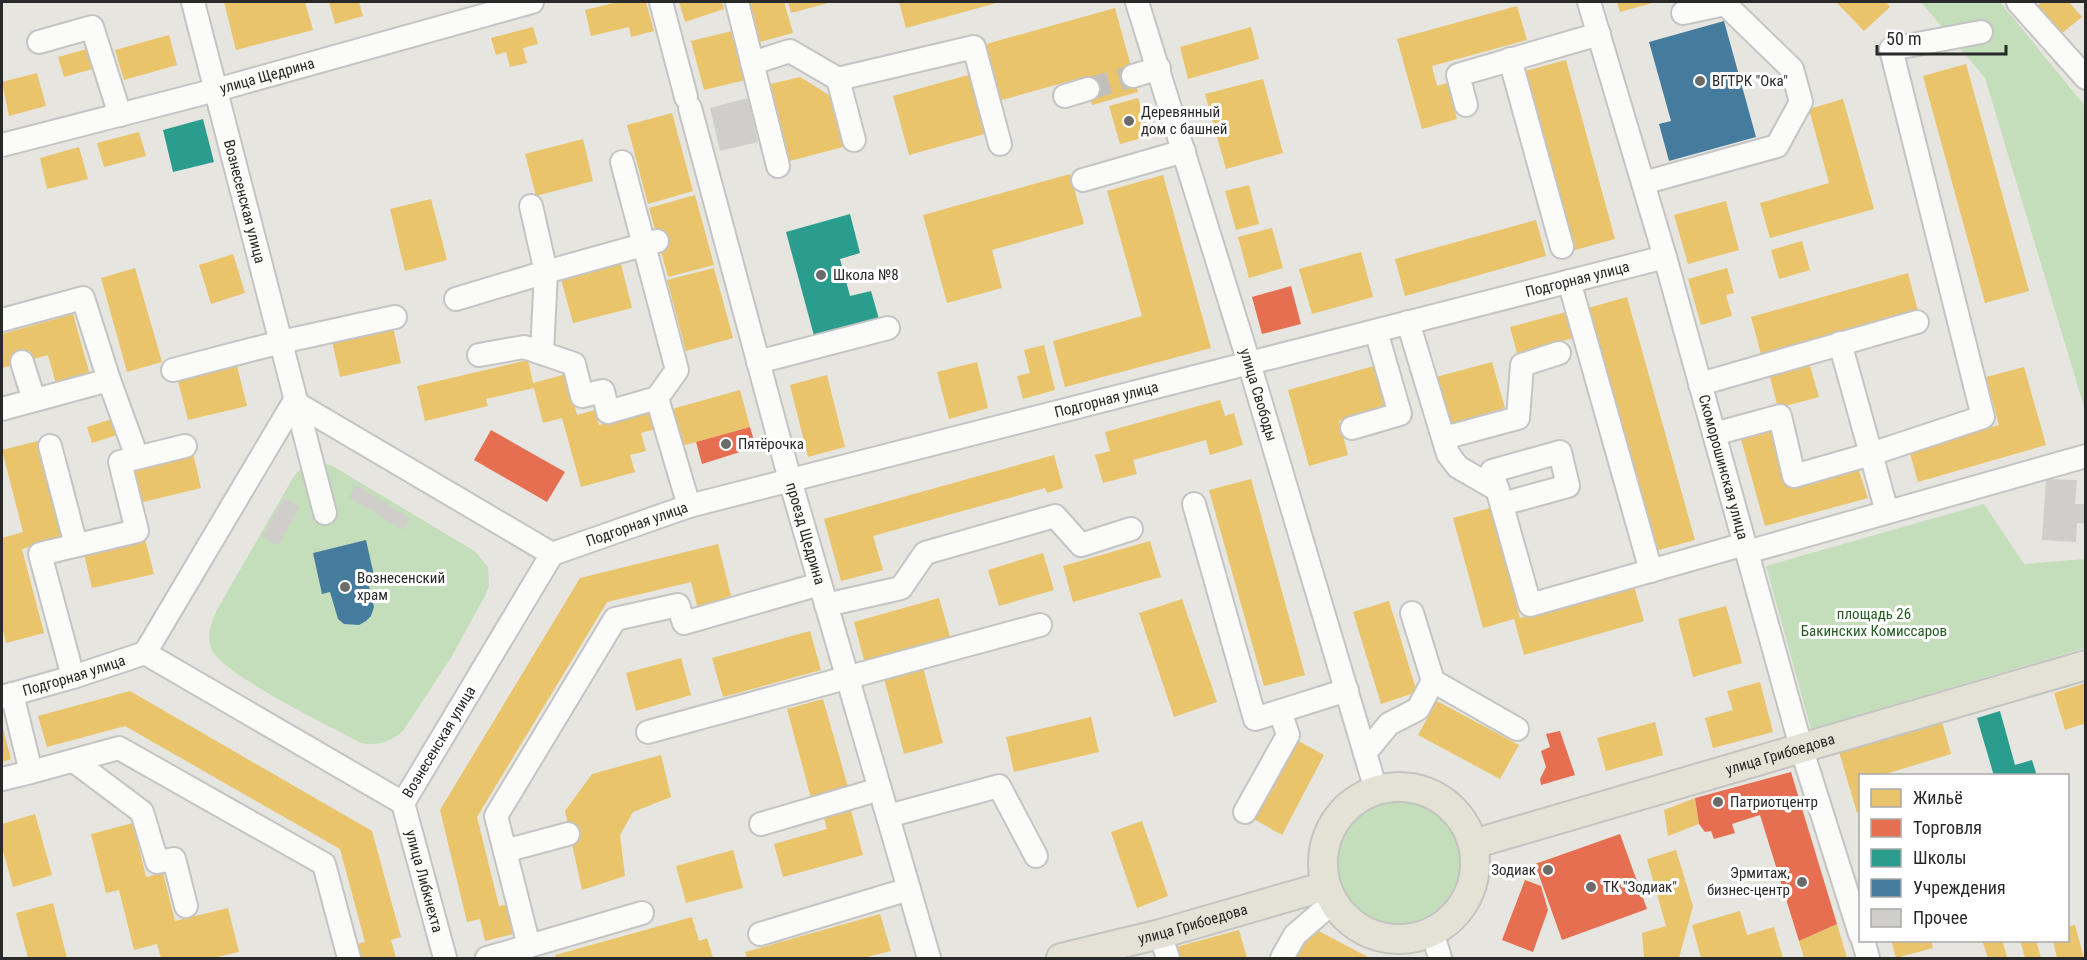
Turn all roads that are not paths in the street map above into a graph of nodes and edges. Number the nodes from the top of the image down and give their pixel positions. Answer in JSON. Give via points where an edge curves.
{"nodes":[{"id":1,"x":193,"y":2,"type":"edge"},
{"id":2,"x":532,"y":2,"type":"edge"},
{"id":3,"x":661,"y":2,"type":"edge"},
{"id":4,"x":736,"y":2,"type":"edge"},
{"id":5,"x":1137,"y":2,"type":"edge"},
{"id":6,"x":1589,"y":2,"type":"edge"},
{"id":7,"x":2018,"y":2,"type":"edge"},
{"id":8,"x":1683,"y":13,"type":"dead end"},
{"id":9,"x":1981,"y":32,"type":"dead end"},
{"id":10,"x":1599,"y":34,"type":"junction"},
{"id":11,"x":39,"y":42,"type":"dead end"},
{"id":12,"x":1510,"y":59,"type":"junction"},
{"id":13,"x":752,"y":63,"type":"junction"},
{"id":14,"x":1159,"y":68,"type":"junction"},
{"id":15,"x":1133,"y":76,"type":"tunnel mouth"},
{"id":16,"x":2085,"y":78,"type":"edge"},
{"id":17,"x":838,"y":79,"type":"junction"},
{"id":18,"x":1088,"y":89,"type":"tunnel mouth"},
{"id":19,"x":216,"y":90,"type":"junction"},
{"id":20,"x":1065,"y":96,"type":"dead end"},
{"id":21,"x":1467,"y":105,"type":"dead end"},
{"id":22,"x":120,"y":115,"type":"junction"},
{"id":23,"x":854,"y":140,"type":"dead end"},
{"id":24,"x":1000,"y":144,"type":"dead end"},
{"id":25,"x":2,"y":145,"type":"edge"},
{"id":26,"x":1184,"y":151,"type":"junction"},
{"id":27,"x":622,"y":162,"type":"dead end"},
{"id":28,"x":778,"y":166,"type":"dead end"},
{"id":29,"x":1083,"y":180,"type":"dead end"},
{"id":30,"x":1643,"y":183,"type":"junction"},
{"id":31,"x":531,"y":206,"type":"dead end"},
{"id":32,"x":651,"y":243,"type":"junction"},
{"id":33,"x":1562,"y":247,"type":"dead end"},
{"id":34,"x":1665,"y":257,"type":"junction"},
{"id":35,"x":546,"y":272,"type":"junction"},
{"id":36,"x":1569,"y":281,"type":"junction"},
{"id":37,"x":456,"y":299,"type":"dead end"},
{"id":38,"x":395,"y":317,"type":"dead end"},
{"id":39,"x":2,"y":320,"type":"edge"},
{"id":40,"x":1408,"y":322,"type":"junction"},
{"id":41,"x":1917,"y":322,"type":"dead end"},
{"id":42,"x":888,"y":328,"type":"dead end"},
{"id":43,"x":1376,"y":331,"type":"junction"},
{"id":44,"x":281,"y":342,"type":"junction"},
{"id":45,"x":1840,"y":344,"type":"junction"},
{"id":46,"x":542,"y":353,"type":"junction"},
{"id":47,"x":1559,"y":353,"type":"dead end"},
{"id":48,"x":479,"y":355,"type":"dead end"},
{"id":49,"x":22,"y":362,"type":"dead end"},
{"id":50,"x":758,"y":362,"type":"junction"},
{"id":51,"x":1249,"y":363,"type":"junction"},
{"id":52,"x":173,"y":370,"type":"dead end"},
{"id":53,"x":109,"y":380,"type":"junction"},
{"id":54,"x":1700,"y":384,"type":"junction"},
{"id":55,"x":657,"y":398,"type":"junction"},
{"id":56,"x":34,"y":400,"type":"junction"},
{"id":57,"x":294,"y":402,"type":"junction"},
{"id":58,"x":2,"y":409,"type":"edge"},
{"id":59,"x":1352,"y":428,"type":"dead end"},
{"id":60,"x":1714,"y":434,"type":"junction"},
{"id":61,"x":1444,"y":438,"type":"junction"},
{"id":62,"x":50,"y":446,"type":"dead end"},
{"id":63,"x":185,"y":446,"type":"dead end"},
{"id":64,"x":1871,"y":454,"type":"junction"},
{"id":65,"x":2085,"y":456,"type":"edge"},
{"id":66,"x":137,"y":458,"type":"junction"},
{"id":67,"x":789,"y":480,"type":"junction"},
{"id":68,"x":1194,"y":504,"type":"dead end"},
{"id":69,"x":689,"y":507,"type":"junction"},
{"id":70,"x":1887,"y":512,"type":"junction"},
{"id":71,"x":324,"y":513,"type":"dead end"},
{"id":72,"x":1131,"y":529,"type":"dead end"},
{"id":73,"x":76,"y":545,"type":"junction"},
{"id":74,"x":1746,"y":548,"type":"junction"},
{"id":75,"x":552,"y":554,"type":"junction"},
{"id":76,"x":1651,"y":571,"type":"junction"},
{"id":77,"x":823,"y":595,"type":"junction"},
{"id":78,"x":1412,"y":614,"type":"dead end"},
{"id":79,"x":1040,"y":625,"type":"dead end"},
{"id":80,"x":145,"y":653,"type":"junction"},
{"id":81,"x":2085,"y":665,"type":"edge"},
{"id":82,"x":73,"y":677,"type":"junction"},
{"id":83,"x":847,"y":677,"type":"junction"},
{"id":84,"x":1433,"y":681,"type":"junction"},
{"id":85,"x":1347,"y":690,"type":"junction"},
{"id":86,"x":7,"y":696,"type":"edge"},
{"id":87,"x":1280,"y":711,"type":"junction"},
{"id":88,"x":1517,"y":729,"type":"dead end"},
{"id":89,"x":648,"y":732,"type":"dead end"},
{"id":90,"x":1801,"y":747,"type":"junction"},
{"id":91,"x":1365,"y":753,"type":"junction"},
{"id":92,"x":74,"y":761,"type":"junction"},
{"id":93,"x":32,"y":772,"type":"junction"},
{"id":94,"x":2,"y":779,"type":"edge"},
{"id":95,"x":880,"y":789,"type":"junction"},
{"id":96,"x":1376,"y":790,"type":"junction"},
{"id":97,"x":403,"y":803,"type":"junction"},
{"id":98,"x":1245,"y":812,"type":"dead end"},
{"id":99,"x":888,"y":816,"type":"junction"},
{"id":100,"x":761,"y":824,"type":"dead end"},
{"id":101,"x":568,"y":834,"type":"dead end"},
{"id":102,"x":1473,"y":844,"type":"junction"},
{"id":103,"x":505,"y":851,"type":"junction"},
{"id":104,"x":1036,"y":856,"type":"dead end"},
{"id":105,"x":909,"y":890,"type":"junction"},
{"id":106,"x":1330,"y":894,"type":"junction"},
{"id":107,"x":186,"y":906,"type":"dead end"},
{"id":108,"x":642,"y":913,"type":"dead end"},
{"id":109,"x":1432,"y":931,"type":"junction"},
{"id":110,"x":1859,"y":931,"type":"edge"},
{"id":111,"x":760,"y":934,"type":"dead end"},
{"id":112,"x":1864,"y":942,"type":"edge"},
{"id":113,"x":529,"y":946,"type":"junction"},
{"id":114,"x":1160,"y":951,"type":"edge"},
{"id":115,"x":349,"y":958,"type":"edge"},
{"id":116,"x":445,"y":958,"type":"edge"},
{"id":117,"x":487,"y":958,"type":"edge"},
{"id":118,"x":929,"y":958,"type":"edge"},
{"id":119,"x":1061,"y":958,"type":"edge"},
{"id":120,"x":1282,"y":958,"type":"edge"},
{"id":121,"x":1440,"y":958,"type":"edge"},
{"id":122,"x":1868,"y":958,"type":"edge"}],
"edges":[{"from":1,"to":19,"type":"street","name":"Вознесенская улица"},
{"from":2,"to":19,"type":"street","name":"улица Щедрина"},
{"from":3,"to":50,"type":"street","name":"проезд Щедрина"},
{"from":4,"to":13,"type":"street"},
{"from":5,"to":14,"type":"street","name":"улица Свободы"},
{"from":6,"to":10,"type":"street","name":"Скоморошинская улица"},
{"from":7,"to":16,"type":"street"},
{"from":8,"to":30,"type":"street","via":[[1725,4],[1792,69],[1801,102],[1777,146]]},
{"from":9,"to":64,"type":"street","via":[[1891,49],[1983,417]]},
{"from":10,"to":12,"type":"street"},
{"from":10,"to":30,"type":"street","name":"Скоморошинская улица"},
{"from":11,"to":22,"type":"street","via":[[92,27]]},
{"from":12,"to":21,"type":"street","via":[[1458,75]]},
{"from":12,"to":33,"type":"street"},
{"from":13,"to":17,"type":"street","via":[[790,51]]},
{"from":13,"to":28,"type":"street"},
{"from":14,"to":15,"type":"street"},
{"from":14,"to":26,"type":"street","name":"улица Свободы"},
{"from":17,"to":23,"type":"street"},
{"from":17,"to":24,"type":"street","via":[[974,47]]},
{"from":18,"to":20,"type":"street"},
{"from":19,"to":22,"type":"street","name":"улица Щедрина"},
{"from":19,"to":44,"type":"street","name":"Вознесенская улица"},
{"from":22,"to":25,"type":"street","name":"улица Щедрина"},
{"from":26,"to":29,"type":"street"},
{"from":26,"to":51,"type":"street","name":"улица Свободы"},
{"from":27,"to":32,"type":"street"},
{"from":30,"to":34,"type":"street","name":"Скоморошинская улица"},
{"from":31,"to":35,"type":"street"},
{"from":32,"to":35,"type":"street"},
{"from":32,"to":55,"type":"street","via":[[670,317],[676,370]]},
{"from":34,"to":36,"type":"street","name":"Подгорная улица"},
{"from":34,"to":54,"type":"street","name":"Скоморошинская улица"},
{"from":35,"to":37,"type":"street"},
{"from":35,"to":46,"type":"street"},
{"from":36,"to":40,"type":"street","name":"Подгорная улица"},
{"from":36,"to":76,"type":"street"},
{"from":38,"to":44,"type":"street"},
{"from":39,"to":53,"type":"street","via":[[83,298]]},
{"from":40,"to":43,"type":"street","name":"Подгорная улица"},
{"from":40,"to":61,"type":"street","via":[[1438,402]]},
{"from":41,"to":45,"type":"street"},
{"from":42,"to":50,"type":"street"},
{"from":43,"to":51,"type":"street","name":"Подгорная улица"},
{"from":43,"to":59,"type":"street","via":[[1400,414]]},
{"from":44,"to":52,"type":"street"},
{"from":44,"to":57,"type":"street","name":"Вознесенская улица"},
{"from":45,"to":54,"type":"street"},
{"from":45,"to":64,"type":"street"},
{"from":46,"to":48,"type":"street","via":[[524,347]]},
{"from":46,"to":55,"type":"street","via":[[574,364],[582,396],[603,392],[608,412]]},
{"from":47,"to":61,"type":"street","via":[[1522,365],[1518,418]]},
{"from":49,"to":56,"type":"street"},
{"from":50,"to":67,"type":"street","name":"проезд Щедрина"},
{"from":51,"to":67,"type":"street","name":"Подгорная улица"},
{"from":51,"to":85,"type":"street","name":"улица Свободы"},
{"from":53,"to":56,"type":"street"},
{"from":53,"to":66,"type":"street"},
{"from":54,"to":60,"type":"street","name":"Скоморошинская улица"},
{"from":55,"to":69,"type":"street"},
{"from":56,"to":58,"type":"street"},
{"from":57,"to":71,"type":"street","name":"Вознесенская улица"},
{"from":57,"to":75,"type":"street"},
{"from":57,"to":80,"type":"street"},
{"from":60,"to":64,"type":"street","via":[[1780,416],[1794,476]]},
{"from":60,"to":74,"type":"street","name":"Скоморошинская улица"},
{"from":61,"to":76,"type":"street","via":[[1458,467],[1500,497],[1530,605]]},
{"from":62,"to":73,"type":"street"},
{"from":63,"to":66,"type":"street"},
{"from":64,"to":70,"type":"street"},
{"from":65,"to":70,"type":"street"},
{"from":66,"to":73,"type":"street","via":[[120,462],[137,531]]},
{"from":67,"to":69,"type":"street","name":"Подгорная улица"},
{"from":67,"to":77,"type":"street","name":"проезд Щедрина"},
{"from":68,"to":87,"type":"street","via":[[1255,719]]},
{"from":69,"to":75,"type":"street","name":"Подгорная улица"},
{"from":70,"to":74,"type":"street"},
{"from":72,"to":77,"type":"street","via":[[1081,544],[1055,516],[925,553],[901,588]]},
{"from":73,"to":82,"type":"street","via":[[40,554]]},
{"from":74,"to":76,"type":"street"},
{"from":74,"to":90,"type":"street","name":"Скоморошинская улица"},
{"from":75,"to":97,"type":"street","name":"Вознесенская улица"},
{"from":77,"to":83,"type":"street","name":"проезд Щедрина"},
{"from":77,"to":103,"type":"street","via":[[684,623],[678,605],[615,619],[496,816]]},
{"from":78,"to":84,"type":"street"},
{"from":79,"to":83,"type":"street"},
{"from":80,"to":82,"type":"street","name":"Подгорная улица"},
{"from":80,"to":97,"type":"street","name":"Вознесенская улица"},
{"from":81,"to":90,"type":"main road","name":"улица Грибоедова"},
{"from":82,"to":86,"type":"street","name":"Подгорная улица"},
{"from":83,"to":89,"type":"street"},
{"from":83,"to":95,"type":"street","name":"проезд Щедрина"},
{"from":84,"to":88,"type":"street"},
{"from":84,"to":91,"type":"street","via":[[1418,709],[1389,724]]},
{"from":85,"to":87,"type":"street"},
{"from":85,"to":91,"type":"street","name":"улица Свободы"},
{"from":86,"to":93,"type":"street"},
{"from":87,"to":98,"type":"street","via":[[1288,735]]},
{"from":90,"to":102,"type":"main road","name":"улица Грибоедова"},
{"from":90,"to":110,"type":"street","name":"Скоморошинская улица"},
{"from":91,"to":96,"type":"street","name":"улица Свободы"},
{"from":92,"to":93,"type":"street"},
{"from":92,"to":107,"type":"street","via":[[142,812],[157,862],[174,859]]},
{"from":92,"to":115,"type":"street","via":[[120,748],[324,864]]},
{"from":93,"to":94,"type":"street"},
{"from":95,"to":99,"type":"street","name":"проезд Щедрина"},
{"from":95,"to":100,"type":"street"},
{"from":96,"to":102,"type":"main road","via":[[1406,787],[1430,793],[1450,806]]},
{"from":96,"to":106,"type":"main road","via":[[1355,800],[1337,817],[1326,839],[1322,867]]},
{"from":97,"to":116,"type":"street","name":"улица Либкнехта"},
{"from":99,"to":104,"type":"street","via":[[999,786]]},
{"from":99,"to":105,"type":"street","name":"проезд Щедрина"},
{"from":101,"to":103,"type":"street"},
{"from":102,"to":109,"type":"main road","via":[[1474,874],[1468,894],[1454,916]]},
{"from":103,"to":113,"type":"street"},
{"from":105,"to":111,"type":"street"},
{"from":105,"to":118,"type":"street","name":"проезд Щедрина"},
{"from":106,"to":109,"type":"main road","via":[[1350,922],[1382,937],[1407,939]]},
{"from":106,"to":114,"type":"main road","name":"улица Грибоедова"},
{"from":106,"to":120,"type":"street"},
{"from":108,"to":113,"type":"street"},
{"from":109,"to":121,"type":"street"},
{"from":112,"to":122,"type":"street"},
{"from":113,"to":117,"type":"street"},
{"from":114,"to":119,"type":"main road","name":"улица Грибоедова"}]}
